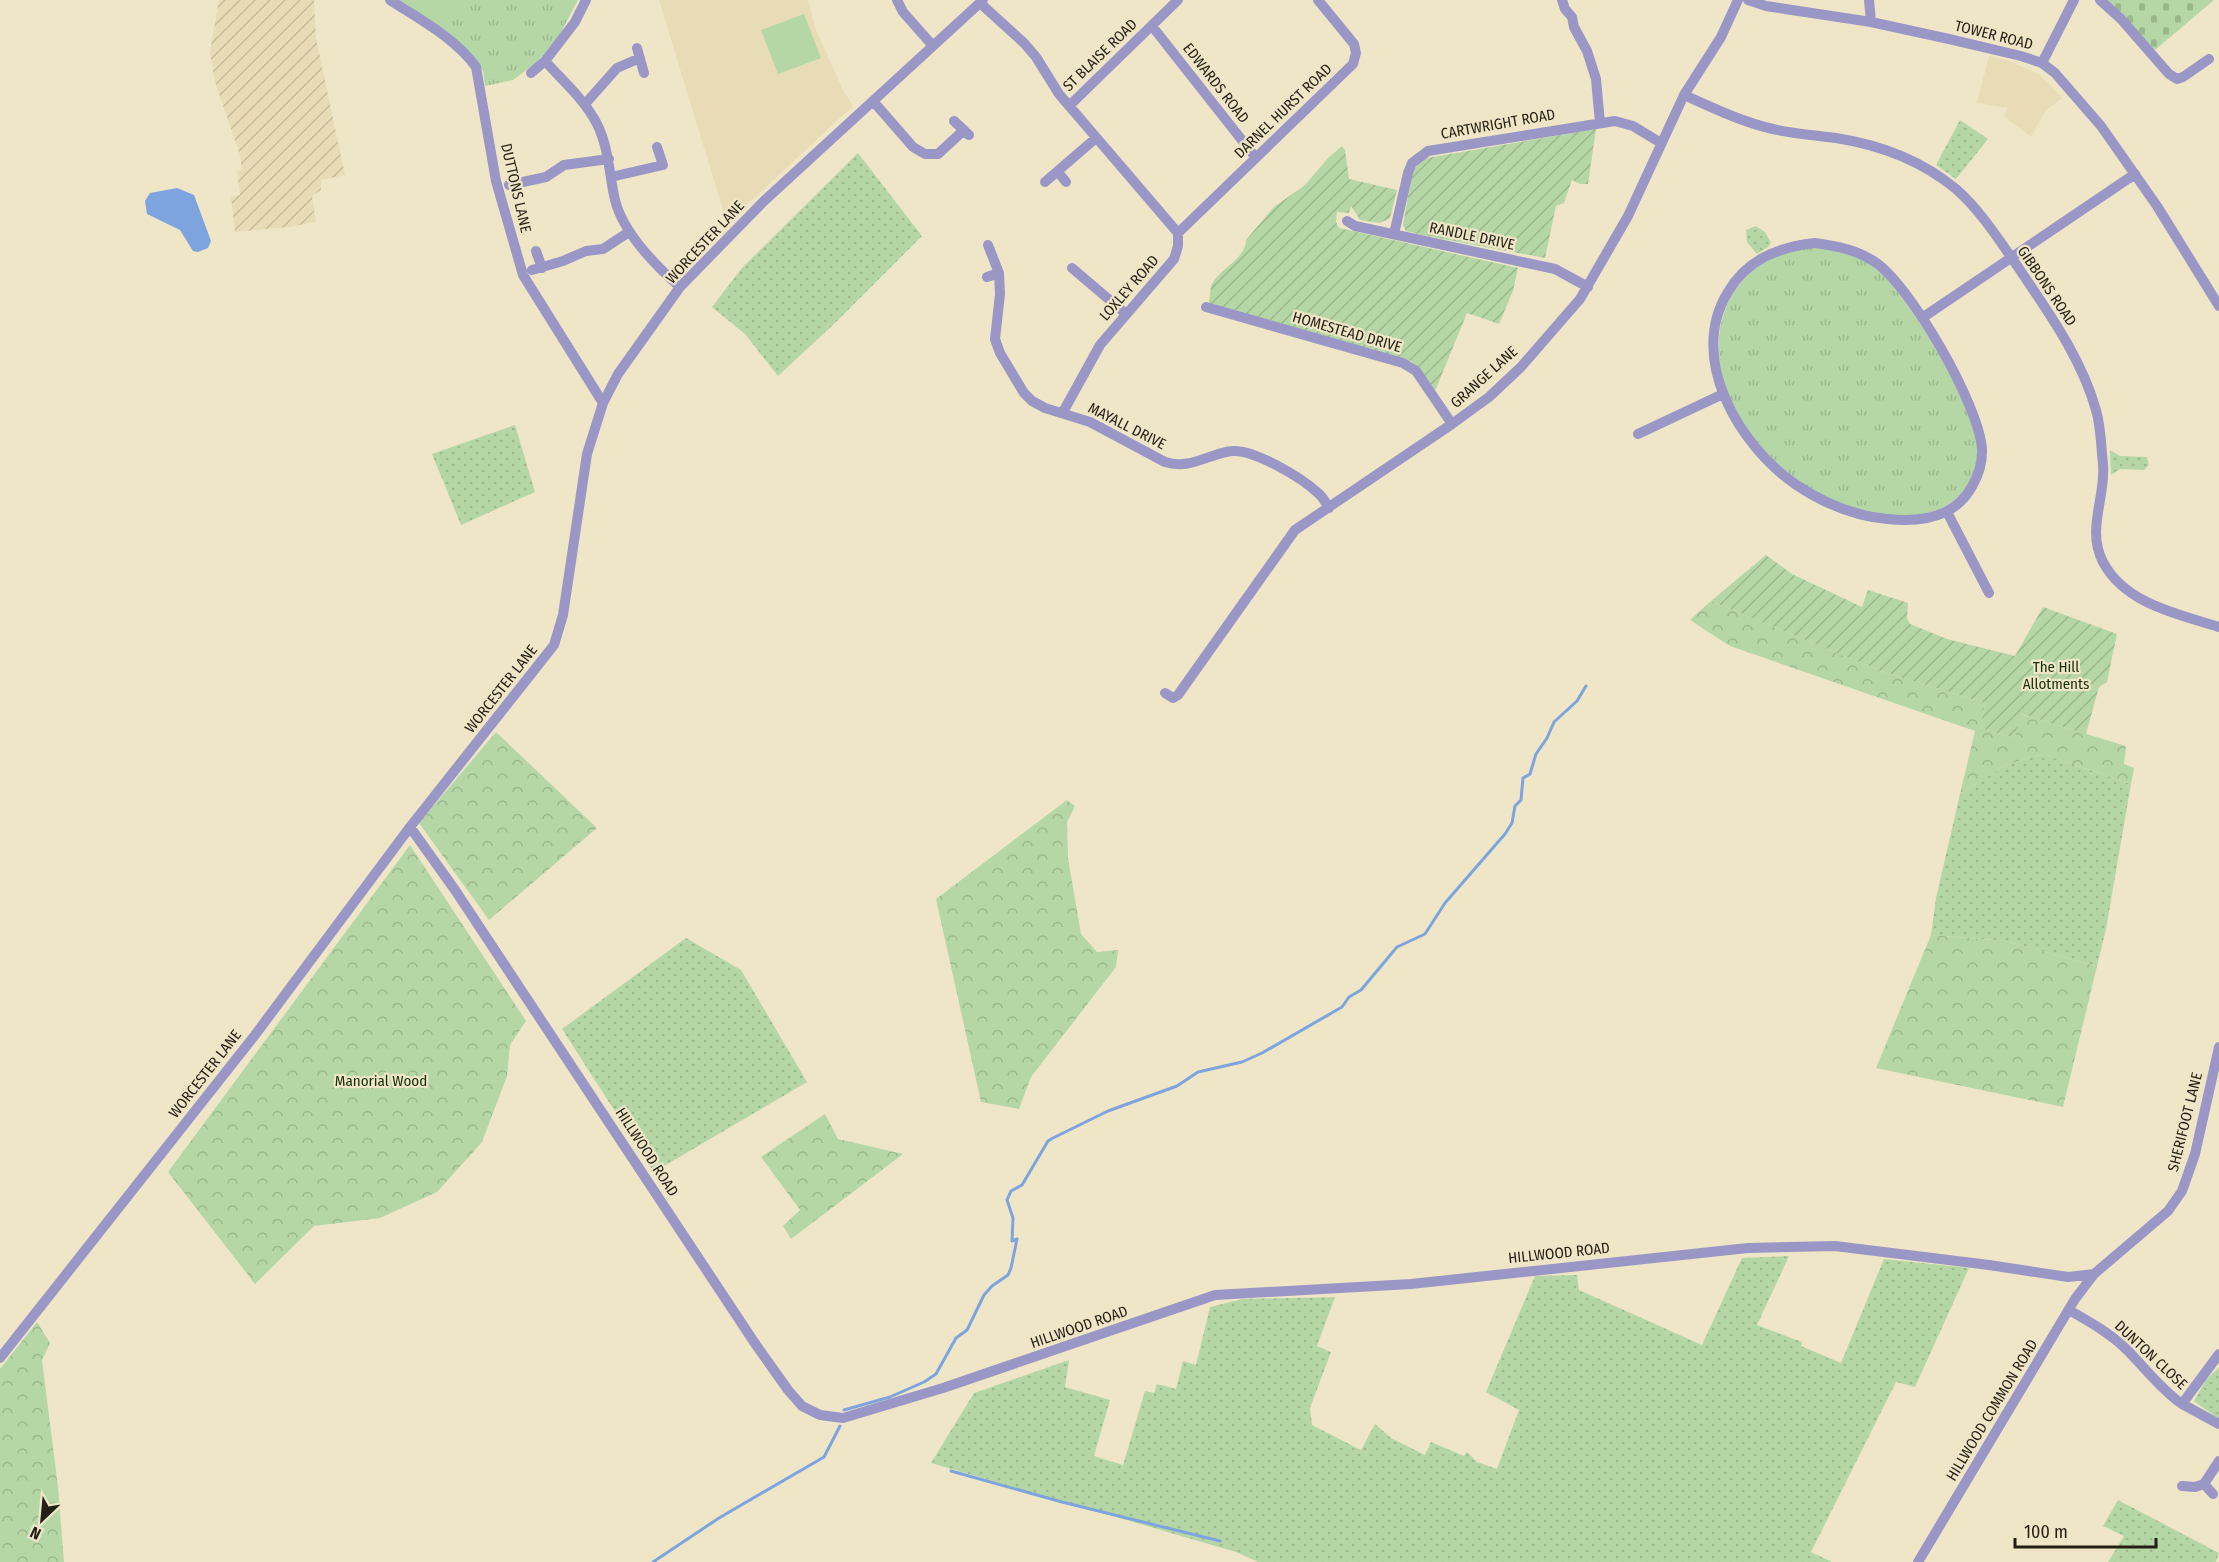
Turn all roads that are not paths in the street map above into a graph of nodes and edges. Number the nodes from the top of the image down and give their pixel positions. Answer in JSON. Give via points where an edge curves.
{"nodes":[{"id":1,"x":390,"y":0,"type":"edge"},
{"id":2,"x":586,"y":0,"type":"edge"},
{"id":3,"x":897,"y":0,"type":"edge"},
{"id":4,"x":1178,"y":0,"type":"edge"},
{"id":5,"x":1318,"y":0,"type":"edge"},
{"id":6,"x":1562,"y":0,"type":"edge"},
{"id":7,"x":1738,"y":0,"type":"edge"},
{"id":8,"x":1748,"y":0,"type":"edge"},
{"id":9,"x":1869,"y":0,"type":"edge"},
{"id":10,"x":2074,"y":0,"type":"edge"},
{"id":11,"x":2100,"y":0,"type":"edge"},
{"id":12,"x":982,"y":1,"type":"edge"},
{"id":13,"x":1871,"y":22,"type":"junction"},
{"id":14,"x":1152,"y":26,"type":"junction"},
{"id":15,"x":933,"y":46,"type":"junction"},
{"id":16,"x":2209,"y":59,"type":"dead end"},
{"id":17,"x":545,"y":61,"type":"junction"},
{"id":18,"x":2042,"y":63,"type":"junction"},
{"id":19,"x":531,"y":73,"type":"dead end"},
{"id":20,"x":644,"y":73,"type":"dead end"},
{"id":21,"x":1684,"y":95,"type":"junction"},
{"id":22,"x":873,"y":101,"type":"junction"},
{"id":23,"x":585,"y":104,"type":"junction"},
{"id":24,"x":1069,"y":106,"type":"junction"},
{"id":25,"x":954,"y":121,"type":"dead end"},
{"id":26,"x":1600,"y":123,"type":"junction"},
{"id":27,"x":1096,"y":138,"type":"junction"},
{"id":28,"x":1661,"y":143,"type":"junction"},
{"id":29,"x":657,"y":147,"type":"dead end"},
{"id":30,"x":609,"y":159,"type":"junction"},
{"id":31,"x":1256,"y":159,"type":"junction"},
{"id":32,"x":1058,"y":172,"type":"junction"},
{"id":33,"x":2135,"y":174,"type":"junction"},
{"id":34,"x":610,"y":177,"type":"junction"},
{"id":35,"x":514,"y":180,"type":"dead end"},
{"id":36,"x":1046,"y":182,"type":"dead end"},
{"id":37,"x":1066,"y":182,"type":"dead end"},
{"id":38,"x":1347,"y":221,"type":"dead end"},
{"id":39,"x":629,"y":232,"type":"junction"},
{"id":40,"x":1178,"y":233,"type":"junction"},
{"id":41,"x":1394,"y":234,"type":"junction"},
{"id":42,"x":988,"y":245,"type":"dead end"},
{"id":43,"x":536,"y":251,"type":"dead end"},
{"id":44,"x":2011,"y":257,"type":"junction"},
{"id":45,"x":1072,"y":268,"type":"dead end"},
{"id":46,"x":999,"y":273,"type":"junction"},
{"id":47,"x":987,"y":277,"type":"dead end"},
{"id":48,"x":680,"y":287,"type":"junction"},
{"id":49,"x":1588,"y":287,"type":"junction"},
{"id":50,"x":2219,"y":306,"type":"edge"},
{"id":51,"x":1206,"y":307,"type":"dead end"},
{"id":52,"x":1126,"y":314,"type":"junction"},
{"id":53,"x":1922,"y":318,"type":"junction"},
{"id":54,"x":1723,"y":394,"type":"junction"},
{"id":55,"x":603,"y":403,"type":"junction"},
{"id":56,"x":1063,"y":412,"type":"junction"},
{"id":57,"x":1452,"y":424,"type":"junction"},
{"id":58,"x":1638,"y":434,"type":"dead end"},
{"id":59,"x":1329,"y":508,"type":"junction"},
{"id":60,"x":1947,"y":512,"type":"junction"},
{"id":61,"x":1989,"y":593,"type":"dead end"},
{"id":62,"x":2219,"y":627,"type":"edge"},
{"id":63,"x":1165,"y":693,"type":"dead end"},
{"id":64,"x":410,"y":827,"type":"junction"},
{"id":65,"x":2219,"y":1047,"type":"edge"},
{"id":66,"x":2094,"y":1274,"type":"junction"},
{"id":67,"x":2068,"y":1277,"type":"junction"},
{"id":68,"x":2075,"y":1299,"type":"junction"},
{"id":69,"x":2069,"y":1310,"type":"junction"},
{"id":70,"x":2219,"y":1353,"type":"edge"},
{"id":71,"x":0,"y":1358,"type":"edge"},
{"id":72,"x":2182,"y":1404,"type":"junction"},
{"id":73,"x":2219,"y":1424,"type":"edge"},
{"id":74,"x":2219,"y":1461,"type":"edge"},
{"id":75,"x":2204,"y":1484,"type":"junction"},
{"id":76,"x":2182,"y":1486,"type":"dead end"},
{"id":77,"x":2213,"y":1494,"type":"dead end"},
{"id":78,"x":1918,"y":1562,"type":"edge"}],
"edges":[{"from":1,"to":55,"type":"street","name":"DUTTONS LANE","via":[[465,53],[476,67],[496,181],[523,274]]},
{"from":2,"to":17,"type":"street","via":[[575,22]]},
{"from":3,"to":15,"type":"street","via":[[912,25]]},
{"from":4,"to":14,"type":"street","name":"ST BLAISE ROAD"},
{"from":5,"to":31,"type":"street","name":"DARNEL HURST ROAD","via":[[1354,44],[1353,64]]},
{"from":6,"to":26,"type":"street","via":[[1596,79]]},
{"from":7,"to":21,"type":"street","name":"GRANGE LANE","via":[[1721,37]]},
{"from":8,"to":13,"type":"street","name":"TOWER ROAD"},
{"from":9,"to":13,"type":"street"},
{"from":10,"to":18,"type":"street"},
{"from":11,"to":16,"type":"street","via":[[2177,79]]},
{"from":12,"to":15,"type":"street","name":"WORCESTER LANE"},
{"from":12,"to":24,"type":"street","via":[[1024,43]]},
{"from":13,"to":18,"type":"street","name":"TOWER ROAD"},
{"from":14,"to":24,"type":"street","name":"ST BLAISE ROAD"},
{"from":14,"to":31,"type":"street","name":"EDWARDS ROAD"},
{"from":15,"to":22,"type":"street","name":"WORCESTER LANE"},
{"from":17,"to":19,"type":"street"},
{"from":17,"to":23,"type":"street"},
{"from":18,"to":33,"type":"street","name":"TOWER ROAD","via":[[2101,126]]},
{"from":20,"to":23,"type":"street","via":[[638,53],[617,68]]},
{"from":21,"to":28,"type":"street","name":"GRANGE LANE"},
{"from":21,"to":44,"type":"street","name":"GIBBONS ROAD","via":[[1775,130],[1860,142],[1908,158],[1967,200]]},
{"from":22,"to":25,"type":"street","via":[[914,147],[926,154],[938,154],[966,132]]},
{"from":22,"to":48,"type":"street","name":"WORCESTER LANE","via":[[764,201]]},
{"from":23,"to":30,"type":"street","via":[[601,132]]},
{"from":24,"to":27,"type":"street"},
{"from":26,"to":28,"type":"street","name":"CARTWRIGHT ROAD","via":[[1615,121],[1633,126]]},
{"from":26,"to":41,"type":"street","name":"CARTWRIGHT ROAD","via":[[1428,151],[1412,163]]},
{"from":27,"to":32,"type":"street"},
{"from":27,"to":40,"type":"street"},
{"from":28,"to":49,"type":"street","name":"GRANGE LANE","via":[[1628,216]]},
{"from":29,"to":34,"type":"street","via":[[663,165]]},
{"from":30,"to":34,"type":"street"},
{"from":30,"to":35,"type":"street","via":[[564,165],[546,177]]},
{"from":31,"to":40,"type":"street","name":"DARNEL HURST ROAD"},
{"from":32,"to":36,"type":"street"},
{"from":32,"to":37,"type":"street"},
{"from":33,"to":44,"type":"street"},
{"from":33,"to":50,"type":"street","name":"TOWER ROAD"},
{"from":34,"to":39,"type":"street","via":[[620,216]]},
{"from":38,"to":41,"type":"street","name":"RANDLE DRIVE"},
{"from":39,"to":43,"type":"street","via":[[603,249],[586,251],[537,269]]},
{"from":39,"to":48,"type":"street"},
{"from":40,"to":52,"type":"street","name":"LOXLEY ROAD","via":[[1174,259]]},
{"from":41,"to":49,"type":"street","name":"RANDLE DRIVE","via":[[1555,269]]},
{"from":42,"to":46,"type":"street","name":"MAYALL DRIVE"},
{"from":44,"to":53,"type":"street"},
{"from":44,"to":62,"type":"street","name":"GIBBONS ROAD","via":[[2077,360],[2096,412],[2103,468],[2096,530],[2103,562],[2117,581],[2144,600]]},
{"from":45,"to":52,"type":"street","via":[[1086,273]]},
{"from":46,"to":47,"type":"street"},
{"from":46,"to":56,"type":"street","name":"MAYALL DRIVE","via":[[995,339],[1000,353],[1032,401]]},
{"from":48,"to":55,"type":"street","name":"WORCESTER LANE","via":[[624,365]]},
{"from":49,"to":57,"type":"street","name":"GRANGE LANE","via":[[1521,367]]},
{"from":51,"to":57,"type":"street","name":"HOMESTEAD DRIVE","via":[[1403,363],[1416,371]]},
{"from":52,"to":56,"type":"street","name":"LOXLEY ROAD","via":[[1100,345]]},
{"from":53,"to":54,"type":"street","via":[[1894,279],[1860,253],[1815,243],[1780,249],[1744,271],[1724,298],[1716,317],[1712,341]]},
{"from":53,"to":60,"type":"street","via":[[1956,375],[1975,417],[1982,450],[1976,480]]},
{"from":54,"to":58,"type":"street"},
{"from":54,"to":60,"type":"street","via":[[1742,428],[1770,463],[1795,484],[1829,503],[1865,516],[1901,520]]},
{"from":55,"to":64,"type":"street","name":"WORCESTER LANE","via":[[587,454],[563,615],[554,645]]},
{"from":56,"to":59,"type":"street","name":"MAYALL DRIVE","via":[[1176,465],[1233,451],[1266,459],[1319,494]]},
{"from":57,"to":59,"type":"street","name":"GRANGE LANE"},
{"from":59,"to":63,"type":"street","name":"GRANGE LANE","via":[[1295,530],[1178,695],[1173,698]]},
{"from":60,"to":61,"type":"street"},
{"from":64,"to":67,"type":"street","name":"HILLWOOD ROAD","via":[[754,1342],[802,1406],[828,1418],[843,1418],[910,1399],[1215,1295],[1411,1284],[1748,1248],[1835,1246]]},
{"from":64,"to":71,"type":"street","name":"WORCESTER LANE","via":[[248,1044]]},
{"from":65,"to":66,"type":"street","name":"SHERIFOOT LANE","via":[[2195,1154],[2182,1191],[2168,1211]]},
{"from":66,"to":67,"type":"street","name":"HILLWOOD ROAD"},
{"from":66,"to":68,"type":"street","name":"HILLWOOD COMMON ROAD"},
{"from":67,"to":68,"type":"street"},
{"from":68,"to":69,"type":"street","name":"HILLWOOD COMMON ROAD"},
{"from":69,"to":72,"type":"street","name":"DUNTON CLOSE","via":[[2123,1346],[2166,1393]]},
{"from":69,"to":78,"type":"street","name":"HILLWOOD COMMON ROAD"},
{"from":70,"to":72,"type":"street","name":"DUNTON CLOSE"},
{"from":72,"to":73,"type":"street","name":"DUNTON CLOSE"},
{"from":74,"to":75,"type":"street"},
{"from":75,"to":76,"type":"street"},
{"from":75,"to":77,"type":"street"}]}
